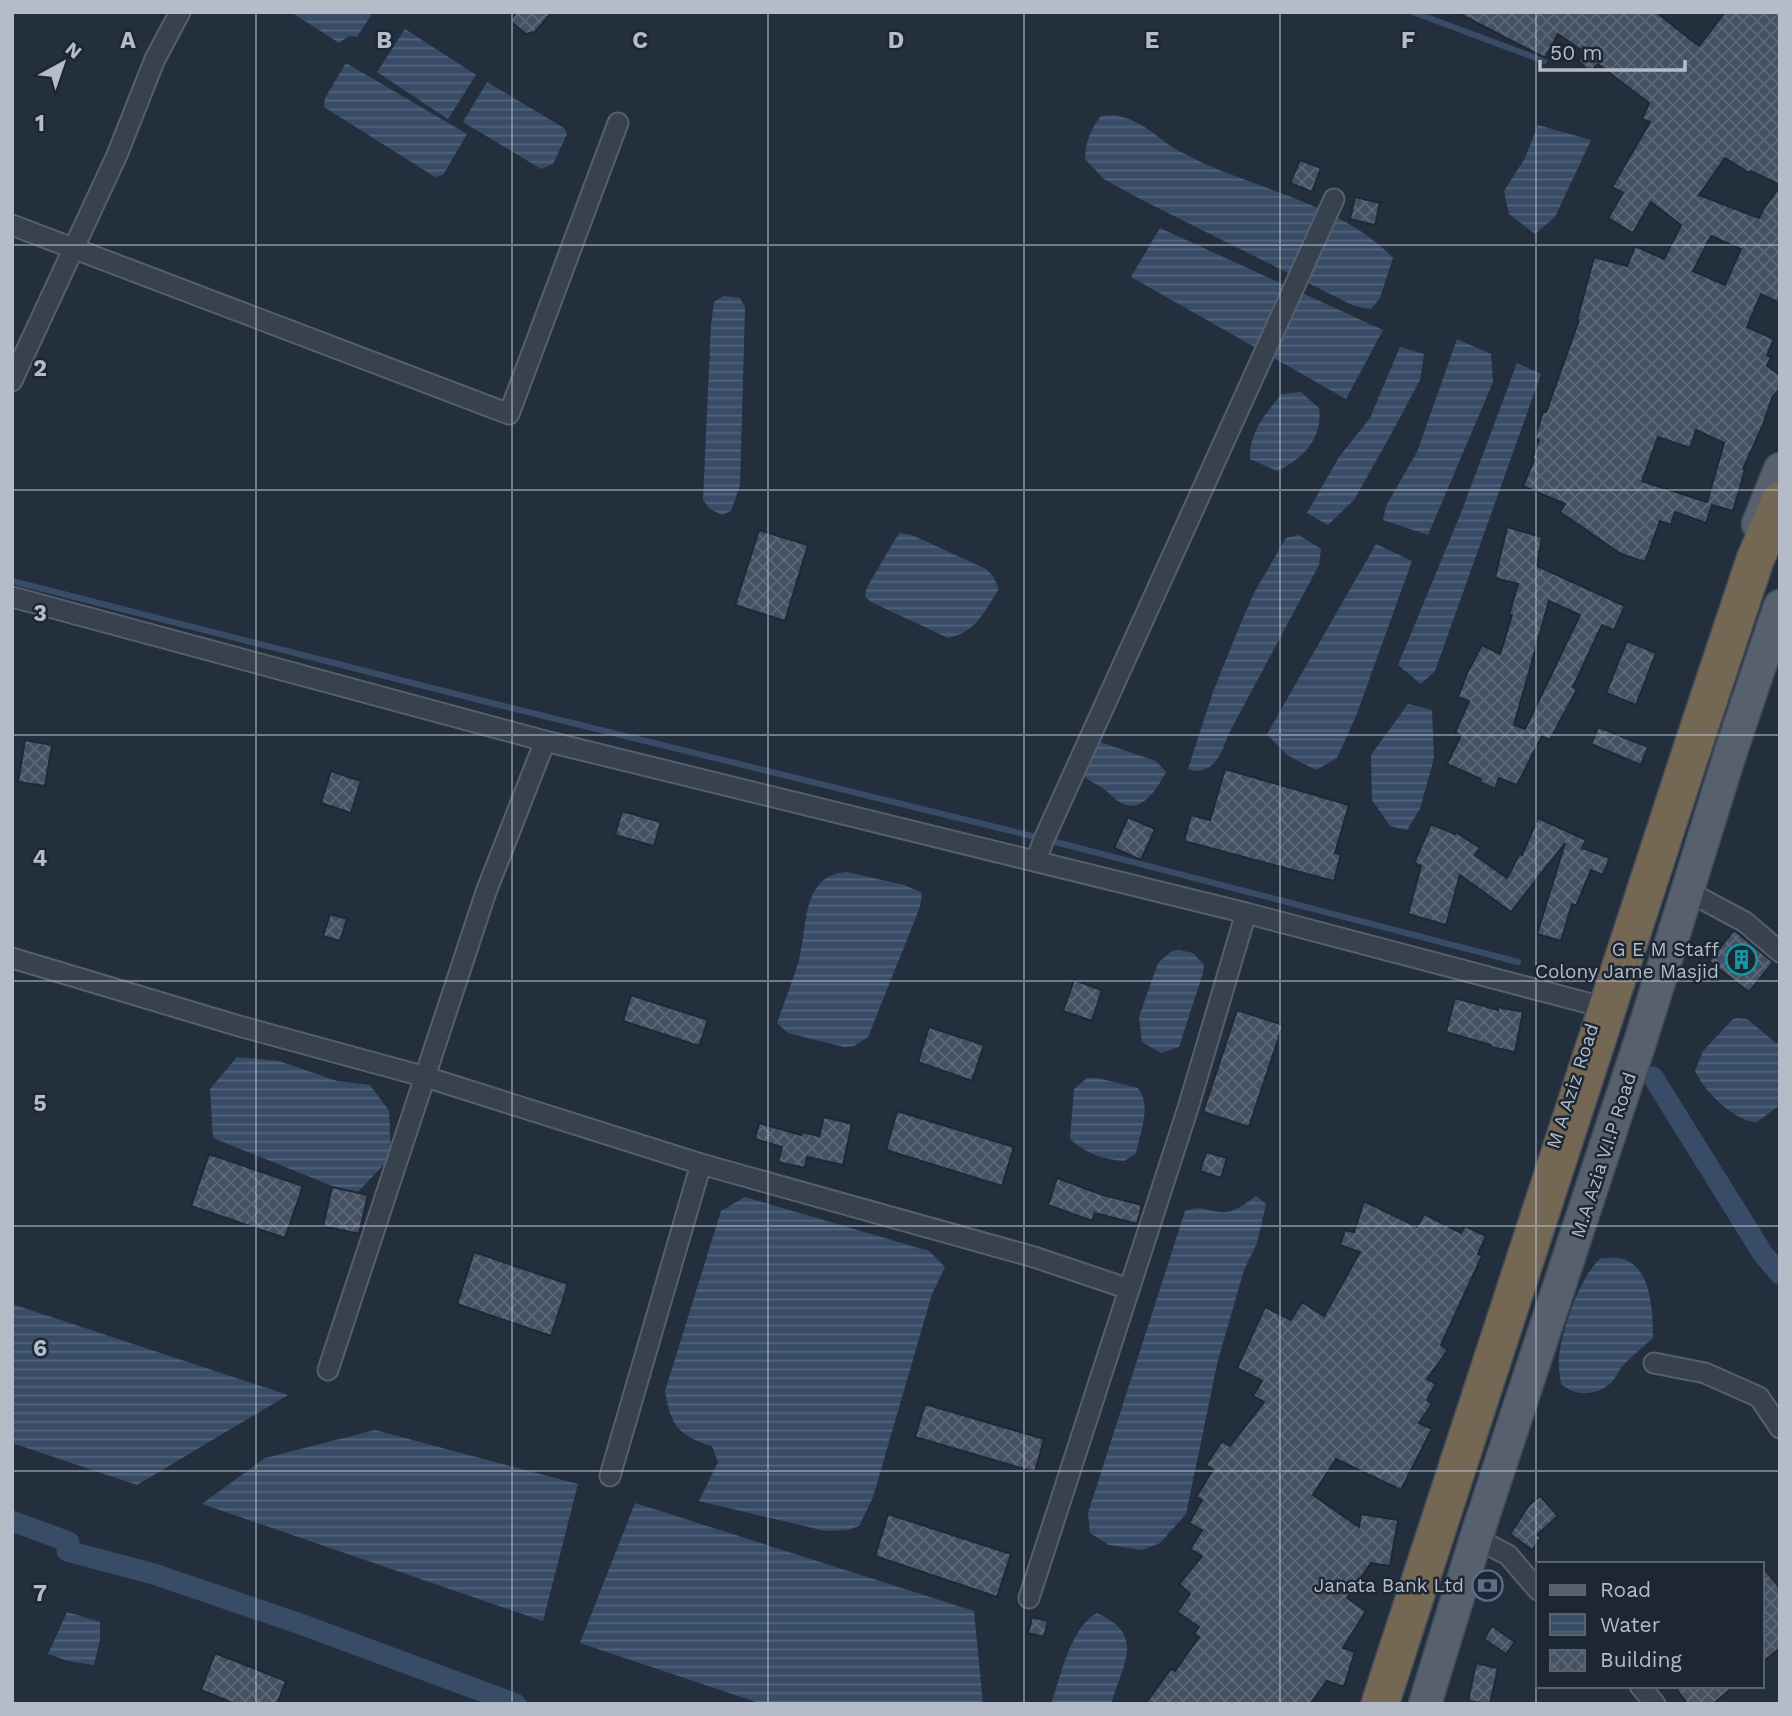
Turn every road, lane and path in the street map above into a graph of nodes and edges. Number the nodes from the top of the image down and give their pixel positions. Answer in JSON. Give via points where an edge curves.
{"nodes":[{"id":1,"x":180,"y":12,"type":"edge"},
{"id":2,"x":618,"y":123,"type":"dead end"},
{"id":3,"x":1334,"y":200,"type":"dead end"},
{"id":4,"x":12,"y":225,"type":"edge"},
{"id":5,"x":74,"y":249,"type":"junction"},
{"id":6,"x":12,"y":382,"type":"edge"},
{"id":7,"x":1780,"y":469,"type":"edge"},
{"id":8,"x":1780,"y":501,"type":"edge"},
{"id":9,"x":1780,"y":557,"type":"edge"},
{"id":10,"x":12,"y":597,"type":"edge"},
{"id":11,"x":1780,"y":606,"type":"edge"},
{"id":12,"x":545,"y":741,"type":"junction"},
{"id":13,"x":1036,"y":860,"type":"junction"},
{"id":14,"x":1689,"y":892,"type":"junction"},
{"id":15,"x":1245,"y":913,"type":"junction"},
{"id":16,"x":1780,"y":952,"type":"edge"},
{"id":17,"x":12,"y":958,"type":"edge"},
{"id":18,"x":1599,"y":1006,"type":"junction"},
{"id":19,"x":426,"y":1077,"type":"junction"},
{"id":20,"x":701,"y":1164,"type":"junction"},
{"id":21,"x":1129,"y":1289,"type":"junction"},
{"id":22,"x":1654,"y":1363,"type":"dead end"},
{"id":23,"x":328,"y":1370,"type":"dead end"},
{"id":24,"x":1780,"y":1428,"type":"edge"},
{"id":25,"x":610,"y":1476,"type":"dead end"},
{"id":26,"x":1476,"y":1538,"type":"junction"},
{"id":27,"x":1536,"y":1588,"type":"edge"},
{"id":28,"x":1029,"y":1598,"type":"dead end"},
{"id":29,"x":1642,"y":1688,"type":"edge"},
{"id":30,"x":1365,"y":1704,"type":"edge"},
{"id":31,"x":1380,"y":1704,"type":"edge"},
{"id":32,"x":1405,"y":1704,"type":"edge"},
{"id":33,"x":1425,"y":1704,"type":"edge"},
{"id":34,"x":1654,"y":1704,"type":"edge"}],
"edges":[{"from":1,"to":5,"type":"street","via":[[155,59]]},
{"from":2,"to":5,"type":"street","via":[[509,414]]},
{"from":3,"to":13,"type":"street"},
{"from":4,"to":5,"type":"street"},
{"from":5,"to":6,"type":"street"},
{"from":7,"to":18,"type":"main road","name":"M A Aziz Road","via":[[1725,614]]},
{"from":8,"to":31,"type":"highway","via":[[1755,560]]},
{"from":9,"to":32,"type":"highway"},
{"from":10,"to":12,"type":"street"},
{"from":11,"to":14,"type":"main road","name":"M.A Azia V.I.P Road"},
{"from":12,"to":13,"type":"street"},
{"from":12,"to":19,"type":"street","via":[[486,892]]},
{"from":13,"to":15,"type":"street"},
{"from":14,"to":16,"type":"street","via":[[1745,922]]},
{"from":14,"to":26,"type":"main road","name":"M.A Azia V.I.P Road"},
{"from":15,"to":18,"type":"street"},
{"from":15,"to":21,"type":"street"},
{"from":17,"to":19,"type":"street"},
{"from":18,"to":30,"type":"main road","name":"M A Aziz Road"},
{"from":19,"to":20,"type":"street"},
{"from":19,"to":23,"type":"street"},
{"from":20,"to":21,"type":"street","via":[[1034,1257]]},
{"from":20,"to":25,"type":"street"},
{"from":21,"to":28,"type":"street"},
{"from":22,"to":24,"type":"street","via":[[1706,1373],[1759,1397]]},
{"from":26,"to":27,"type":"street","via":[[1508,1555]]},
{"from":26,"to":33,"type":"main road","name":"M.A Azia V.I.P Road"},
{"from":29,"to":34,"type":"street"}]}
